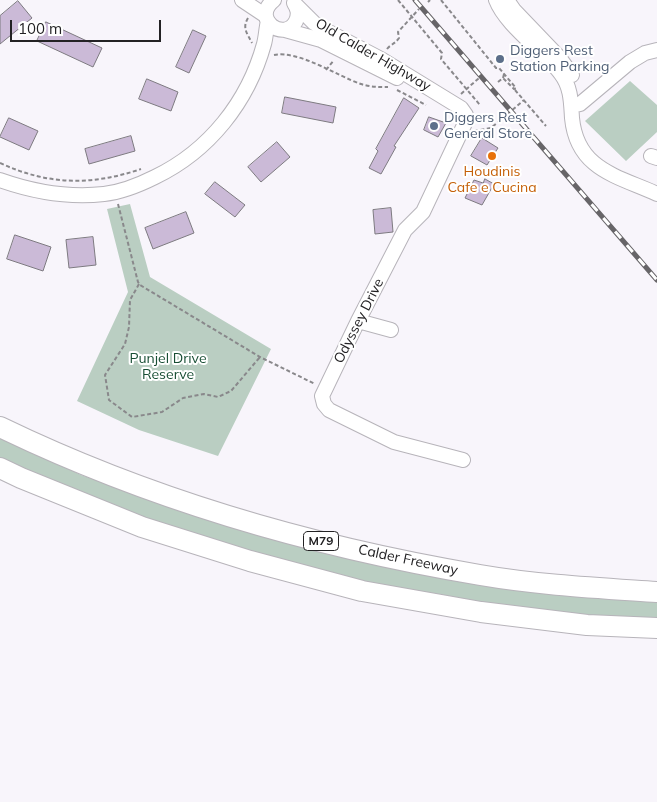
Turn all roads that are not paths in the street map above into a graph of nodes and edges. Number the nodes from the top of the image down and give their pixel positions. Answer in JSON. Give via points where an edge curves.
{"nodes":[{"id":1,"x":274,"y":0,"type":"edge"},
{"id":2,"x":496,"y":0,"type":"edge"},
{"id":3,"x":507,"y":0,"type":"edge"},
{"id":4,"x":293,"y":1,"type":"edge"},
{"id":5,"x":248,"y":4,"type":"edge"},
{"id":6,"x":267,"y":19,"type":"junction"},
{"id":7,"x":283,"y":30,"type":"junction"},
{"id":8,"x":657,"y":50,"type":"edge"},
{"id":9,"x":262,"y":56,"type":"junction"},
{"id":10,"x":458,"y":102,"type":"junction"},
{"id":11,"x":574,"y":107,"type":"junction"},
{"id":12,"x":0,"y":180,"type":"edge"},
{"id":13,"x":651,"y":191,"type":"edge"},
{"id":14,"x":358,"y":321,"type":"junction"},
{"id":15,"x":391,"y":330,"type":"dead end"},
{"id":16,"x":0,"y":427,"type":"edge"},
{"id":17,"x":463,"y":460,"type":"dead end"},
{"id":18,"x":0,"y":468,"type":"edge"},
{"id":19,"x":657,"y":592,"type":"edge"},
{"id":20,"x":657,"y":628,"type":"edge"}],
"edges":[{"from":1,"to":6,"type":"street","via":[[267,8]]},
{"from":2,"to":11,"type":"street","via":[[507,18],[560,73]]},
{"from":3,"to":11,"type":"street","via":[[566,66],[575,82]]},
{"from":4,"to":7,"type":"street","via":[[298,9],[297,20]]},
{"from":4,"to":10,"type":"street","name":"Old Calder Highway","via":[[314,23]]},
{"from":5,"to":6,"type":"street"},
{"from":6,"to":7,"type":"street","via":[[275,28]]},
{"from":6,"to":9,"type":"street"},
{"from":7,"to":9,"type":"street"},
{"from":7,"to":10,"type":"street","name":"Old Calder Highway","via":[[321,40],[415,87]]},
{"from":8,"to":11,"type":"street","via":[[630,62]]},
{"from":9,"to":12,"type":"street","via":[[228,119],[198,151],[145,182],[115,192],[86,195],[56,194]]},
{"from":10,"to":14,"type":"street","name":"Odyssey Drive","via":[[466,121],[423,212],[405,230]]},
{"from":11,"to":13,"type":"street","via":[[591,150],[610,167]]},
{"from":11,"to":13,"type":"street","via":[[575,134],[589,158],[612,176]]},
{"from":14,"to":15,"type":"street"},
{"from":14,"to":17,"type":"street","name":"Odyssey Drive","via":[[325,389],[322,400],[329,410],[394,442]]},
{"from":16,"to":19,"type":"highway","name":"Calder Freeway","number":"M79","via":[[152,491],[252,524],[374,555],[481,575]]},
{"from":18,"to":20,"type":"highway","via":[[142,527],[362,591],[491,613],[588,625]]}]}
